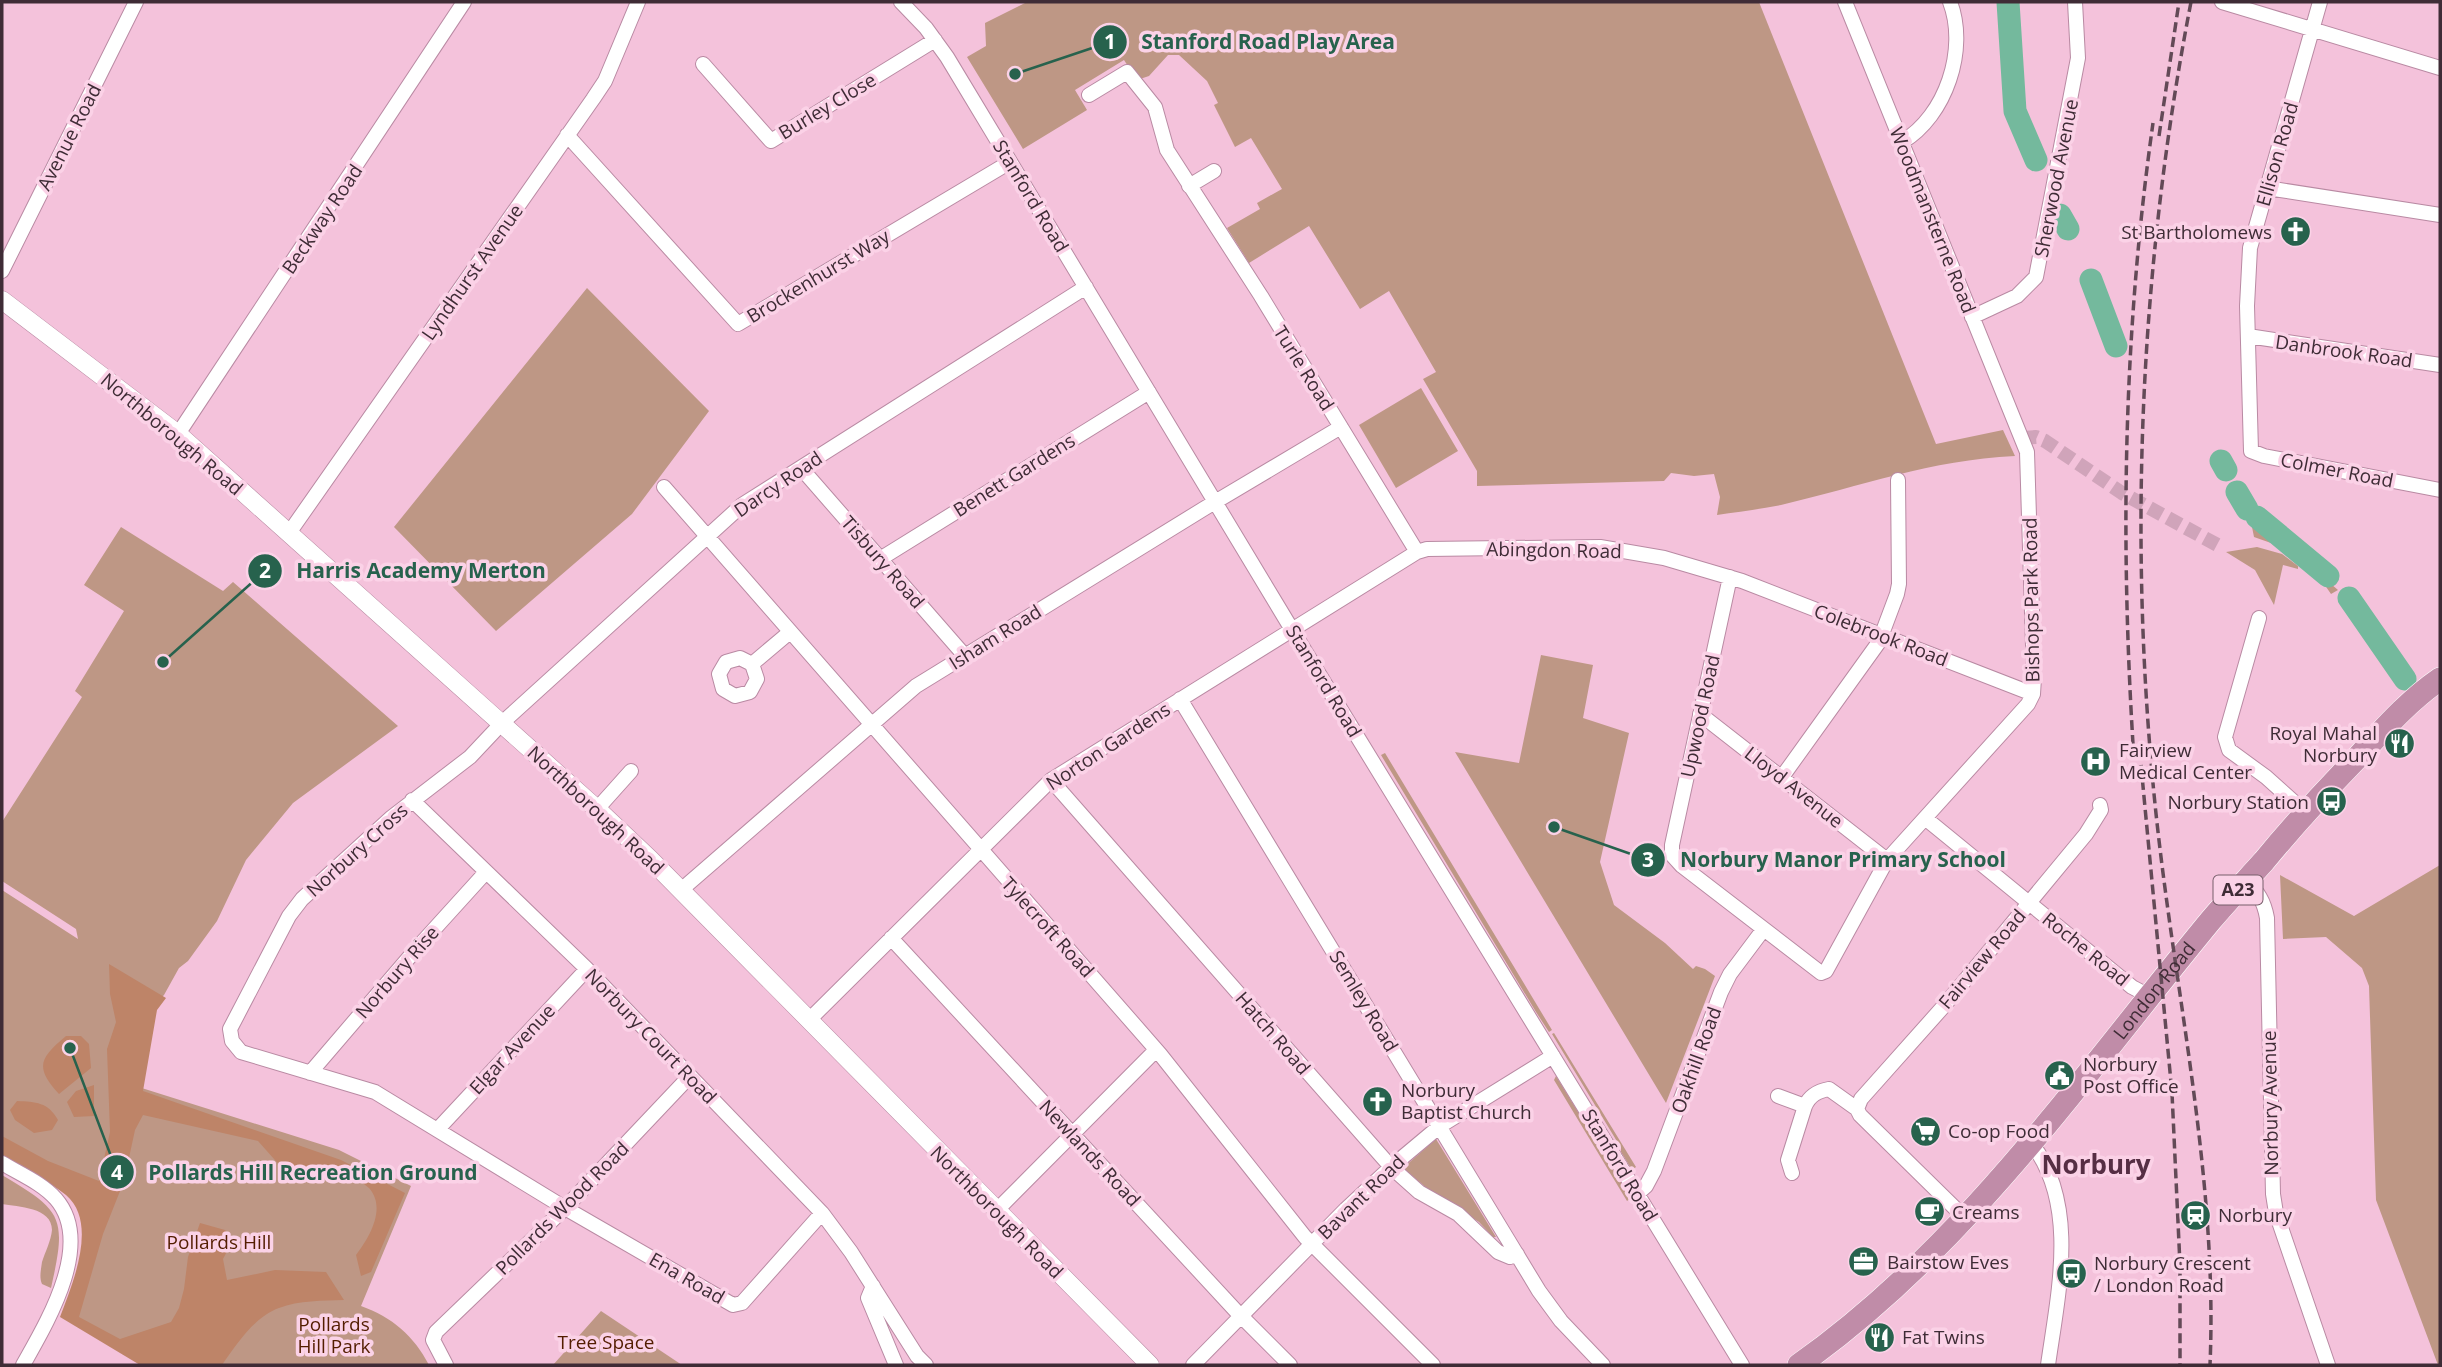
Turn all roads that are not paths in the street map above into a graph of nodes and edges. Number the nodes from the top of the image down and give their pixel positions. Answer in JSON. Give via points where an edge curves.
{"nodes":[{"id":1,"x":136,"y":2,"type":"edge"},
{"id":2,"x":464,"y":2,"type":"edge"},
{"id":3,"x":638,"y":2,"type":"edge"},
{"id":4,"x":901,"y":2,"type":"edge"},
{"id":5,"x":1845,"y":2,"type":"edge"},
{"id":6,"x":1950,"y":2,"type":"edge"},
{"id":7,"x":2075,"y":2,"type":"edge"},
{"id":8,"x":2222,"y":2,"type":"edge"},
{"id":9,"x":2320,"y":2,"type":"edge"},
{"id":10,"x":2312,"y":30,"type":"junction"},
{"id":11,"x":935,"y":40,"type":"junction"},
{"id":12,"x":703,"y":64,"type":"dead end"},
{"id":13,"x":2440,"y":68,"type":"edge"},
{"id":14,"x":1089,"y":95,"type":"dead end"},
{"id":15,"x":567,"y":135,"type":"junction"},
{"id":16,"x":1902,"y":142,"type":"junction"},
{"id":17,"x":1010,"y":162,"type":"junction"},
{"id":18,"x":1214,"y":171,"type":"dead end"},
{"id":19,"x":1189,"y":186,"type":"junction"},
{"id":20,"x":2267,"y":188,"type":"junction"},
{"id":21,"x":2440,"y":215,"type":"edge"},
{"id":22,"x":2,"y":271,"type":"edge"},
{"id":23,"x":1086,"y":287,"type":"junction"},
{"id":24,"x":2,"y":300,"type":"edge"},
{"id":25,"x":1972,"y":317,"type":"junction"},
{"id":26,"x":2248,"y":336,"type":"junction"},
{"id":27,"x":2440,"y":365,"type":"edge"},
{"id":28,"x":1149,"y":392,"type":"junction"},
{"id":29,"x":1341,"y":427,"type":"junction"},
{"id":30,"x":178,"y":434,"type":"junction"},
{"id":31,"x":2249,"y":435,"type":"joint"},
{"id":32,"x":2023,"y":438,"type":"joint"},
{"id":33,"x":801,"y":468,"type":"junction"},
{"id":34,"x":1898,"y":480,"type":"dead end"},
{"id":35,"x":664,"y":487,"type":"dead end"},
{"id":36,"x":2440,"y":490,"type":"edge"},
{"id":37,"x":1215,"y":501,"type":"junction"},
{"id":38,"x":289,"y":533,"type":"junction"},
{"id":39,"x":707,"y":536,"type":"junction"},
{"id":40,"x":1416,"y":552,"type":"junction"},
{"id":41,"x":880,"y":559,"type":"junction"},
{"id":42,"x":1730,"y":578,"type":"junction"},
{"id":43,"x":2259,"y":618,"type":"dead end"},
{"id":44,"x":1292,"y":629,"type":"junction"},
{"id":45,"x":790,"y":632,"type":"junction"},
{"id":46,"x":1882,"y":635,"type":"junction"},
{"id":47,"x":965,"y":656,"type":"junction"},
{"id":48,"x":752,"y":664,"type":"dead end"},
{"id":49,"x":2440,"y":679,"type":"edge"},
{"id":50,"x":2033,"y":694,"type":"junction"},
{"id":51,"x":1181,"y":699,"type":"junction"},
{"id":52,"x":1700,"y":713,"type":"junction"},
{"id":53,"x":502,"y":723,"type":"junction"},
{"id":54,"x":871,"y":724,"type":"junction"},
{"id":55,"x":631,"y":771,"type":"dead end"},
{"id":56,"x":1782,"y":777,"type":"junction"},
{"id":57,"x":1051,"y":780,"type":"junction"},
{"id":58,"x":412,"y":800,"type":"junction"},
{"id":59,"x":2100,"y":805,"type":"dead end"},
{"id":60,"x":597,"y":808,"type":"junction"},
{"id":61,"x":2305,"y":812,"type":"junction"},
{"id":62,"x":1926,"y":818,"type":"junction"},
{"id":63,"x":979,"y":850,"type":"junction"},
{"id":64,"x":1887,"y":860,"type":"junction"},
{"id":65,"x":486,"y":872,"type":"junction"},
{"id":66,"x":2246,"y":881,"type":"junction"},
{"id":67,"x":681,"y":890,"type":"junction"},
{"id":68,"x":2028,"y":903,"type":"junction"},
{"id":69,"x":1763,"y":930,"type":"junction"},
{"id":70,"x":891,"y":939,"type":"junction"},
{"id":71,"x":587,"y":969,"type":"junction"},
{"id":72,"x":2151,"y":997,"type":"junction"},
{"id":73,"x":809,"y":1020,"type":"junction"},
{"id":74,"x":1156,"y":1049,"type":"junction"},
{"id":75,"x":1553,"y":1056,"type":"junction"},
{"id":76,"x":310,"y":1073,"type":"junction"},
{"id":77,"x":689,"y":1077,"type":"junction"},
{"id":78,"x":1778,"y":1096,"type":"dead end"},
{"id":79,"x":1805,"y":1106,"type":"junction"},
{"id":80,"x":1857,"y":1109,"type":"junction"},
{"id":81,"x":1440,"y":1126,"type":"junction"},
{"id":82,"x":438,"y":1129,"type":"junction"},
{"id":83,"x":1072,"y":1134,"type":"junction"},
{"id":84,"x":2032,"y":1144,"type":"junction"},
{"id":85,"x":2,"y":1163,"type":"edge"},
{"id":86,"x":1391,"y":1167,"type":"junction"},
{"id":87,"x":1792,"y":1173,"type":"dead end"},
{"id":88,"x":1637,"y":1194,"type":"junction"},
{"id":89,"x":565,"y":1208,"type":"junction"},
{"id":90,"x":996,"y":1212,"type":"junction"},
{"id":91,"x":822,"y":1213,"type":"junction"},
{"id":92,"x":1965,"y":1218,"type":"junction"},
{"id":93,"x":1312,"y":1244,"type":"junction"},
{"id":94,"x":1517,"y":1254,"type":"junction"},
{"id":95,"x":873,"y":1286,"type":"junction"},
{"id":96,"x":1241,"y":1316,"type":"junction"},
{"id":97,"x":1813,"y":1361,"type":"edge"},
{"id":98,"x":917,"y":1362,"type":"edge"},
{"id":99,"x":23,"y":1365,"type":"edge"},
{"id":100,"x":446,"y":1365,"type":"edge"},
{"id":101,"x":896,"y":1365,"type":"edge"},
{"id":102,"x":1150,"y":1365,"type":"edge"},
{"id":103,"x":1192,"y":1365,"type":"edge"},
{"id":104,"x":1290,"y":1365,"type":"edge"},
{"id":105,"x":1433,"y":1365,"type":"edge"},
{"id":106,"x":1603,"y":1365,"type":"edge"},
{"id":107,"x":1742,"y":1365,"type":"edge"},
{"id":108,"x":2048,"y":1365,"type":"edge"},
{"id":109,"x":2329,"y":1365,"type":"edge"}],
"edges":[{"from":1,"to":22,"type":"street","name":"Avenue Road"},
{"from":2,"to":30,"type":"street","name":"Beckway Road"},
{"from":3,"to":15,"type":"street","name":"Lyndhurst Avenue","via":[[605,81]]},
{"from":4,"to":11,"type":"street","name":"Stanford Road"},
{"from":5,"to":16,"type":"street","name":"Woodmansterne Road"},
{"from":6,"to":16,"type":"street","via":[[1958,44],[1950,77],[1931,115]]},
{"from":7,"to":25,"type":"street","name":"Sherwood Avenue","via":[[2078,58],[2036,276],[2017,296]]},
{"from":8,"to":10,"type":"street"},
{"from":9,"to":10,"type":"street","name":"Ellison Road"},
{"from":10,"to":13,"type":"street"},
{"from":10,"to":20,"type":"street","name":"Ellison Road"},
{"from":11,"to":12,"type":"street","name":"Burley Close","via":[[771,141]]},
{"from":11,"to":17,"type":"street","name":"Stanford Road"},
{"from":14,"to":19,"type":"street","name":"Turle Road","via":[[1127,72],[1155,107],[1165,146]]},
{"from":15,"to":17,"type":"street","name":"Brockenhurst Way","via":[[738,324]]},
{"from":15,"to":38,"type":"street","name":"Lyndhurst Avenue"},
{"from":16,"to":25,"type":"street","name":"Woodmansterne Road"},
{"from":17,"to":23,"type":"street","name":"Stanford Road"},
{"from":18,"to":19,"type":"street"},
{"from":19,"to":29,"type":"street","name":"Turle Road"},
{"from":20,"to":21,"type":"street"},
{"from":20,"to":26,"type":"street","name":"Ellison Road","via":[[2249,259]]},
{"from":23,"to":28,"type":"street","name":"Stanford Road"},
{"from":23,"to":33,"type":"street","name":"Darcy Road"},
{"from":24,"to":30,"type":"street","name":"Northborough Road"},
{"from":25,"to":32,"type":"street","name":"Woodmansterne Road"},
{"from":26,"to":27,"type":"street","name":"Danbrook Road"},
{"from":26,"to":31,"type":"street","name":"Ellison Road"},
{"from":28,"to":37,"type":"street","name":"Stanford Road"},
{"from":28,"to":41,"type":"street","name":"Benett Gardens"},
{"from":29,"to":37,"type":"street","name":"Isham Road"},
{"from":29,"to":40,"type":"street","name":"Turle Road"},
{"from":30,"to":38,"type":"street","name":"Northborough Road"},
{"from":31,"to":36,"type":"street","name":"Colmer Road","via":[[2253,454]]},
{"from":32,"to":50,"type":"street","name":"Bishops Park Road","via":[[2029,467]]},
{"from":33,"to":39,"type":"street","name":"Darcy Road","via":[[750,499]]},
{"from":33,"to":41,"type":"street","name":"Tisbury Road"},
{"from":34,"to":46,"type":"street","via":[[1898,594]]},
{"from":35,"to":39,"type":"street","name":"Tylecroft Road"},
{"from":37,"to":44,"type":"street","name":"Stanford Road"},
{"from":37,"to":47,"type":"street","name":"Isham Road"},
{"from":38,"to":53,"type":"street","name":"Northborough Road"},
{"from":39,"to":45,"type":"street","name":"Tylecroft Road"},
{"from":39,"to":53,"type":"street","name":"Darcy Road"},
{"from":40,"to":42,"type":"street","name":"Abingdon Road","via":[[1612,548]]},
{"from":40,"to":44,"type":"street","name":"Norton Gardens"},
{"from":41,"to":47,"type":"street","name":"Tisbury Road"},
{"from":42,"to":46,"type":"street","name":"Colebrook Road"},
{"from":42,"to":52,"type":"street","name":"Upwood Road"},
{"from":43,"to":61,"type":"street","via":[[2225,744]]},
{"from":44,"to":51,"type":"street","name":"Norton Gardens"},
{"from":44,"to":75,"type":"street","name":"Stanford Road"},
{"from":45,"to":48,"type":"street"},
{"from":45,"to":54,"type":"street","name":"Tylecroft Road"},
{"from":46,"to":50,"type":"street","name":"Colebrook Road"},
{"from":46,"to":56,"type":"street"},
{"from":47,"to":54,"type":"street","name":"Isham Road","via":[[916,686]]},
{"from":49,"to":61,"type":"highway","name":"London Road","number":"A23","via":[[2415,698]]},
{"from":50,"to":62,"type":"street","name":"Bishops Park Road"},
{"from":51,"to":57,"type":"street","name":"Norton Gardens"},
{"from":51,"to":81,"type":"street","name":"Semley Road"},
{"from":52,"to":56,"type":"street","name":"Lloyd Avenue"},
{"from":52,"to":69,"type":"street","name":"Upwood Road","via":[[1672,855]]},
{"from":53,"to":58,"type":"street","name":"Norbury Cross","via":[[470,757]]},
{"from":53,"to":60,"type":"street","name":"Northborough Road"},
{"from":54,"to":63,"type":"street","name":"Tylecroft Road"},
{"from":54,"to":67,"type":"street","name":"Isham Road"},
{"from":55,"to":60,"type":"street"},
{"from":56,"to":64,"type":"street","name":"Lloyd Avenue"},
{"from":57,"to":63,"type":"street","name":"Norton Gardens"},
{"from":57,"to":86,"type":"street","name":"Hatch Road"},
{"from":58,"to":65,"type":"street","name":"Norbury Court Road"},
{"from":58,"to":76,"type":"street","name":"Norbury Cross","via":[[295,907],[232,1023],[232,1041],[242,1052]]},
{"from":59,"to":68,"type":"street","name":"Fairview Road","via":[[2087,835]]},
{"from":60,"to":67,"type":"street","name":"Northborough Road"},
{"from":61,"to":66,"type":"highway","name":"London Road","number":"A23"},
{"from":62,"to":64,"type":"street","name":"Bishops Park Road"},
{"from":62,"to":68,"type":"street","name":"Roche Road"},
{"from":63,"to":70,"type":"street","name":"Norton Gardens"},
{"from":63,"to":74,"type":"street","name":"Tylecroft Road"},
{"from":64,"to":69,"type":"street","name":"Bishops Park Road","via":[[1825,971],[1813,969]]},
{"from":65,"to":71,"type":"street","name":"Norbury Court Road"},
{"from":65,"to":76,"type":"street","name":"Norbury Rise"},
{"from":66,"to":72,"type":"highway","name":"London Road","number":"A23"},
{"from":66,"to":109,"type":"street","name":"Norbury Avenue","via":[[2260,895],[2267,918],[2276,1213]]},
{"from":67,"to":73,"type":"street","name":"Northborough Road"},
{"from":68,"to":72,"type":"street","name":"Roche Road","via":[[2140,993]]},
{"from":68,"to":80,"type":"street","name":"Fairview Road"},
{"from":69,"to":88,"type":"street","name":"Oakhill Road","via":[[1721,992],[1654,1171]]},
{"from":70,"to":73,"type":"street","name":"Norton Gardens"},
{"from":70,"to":83,"type":"street","name":"Newlands Road"},
{"from":71,"to":77,"type":"street","name":"Norbury Court Road"},
{"from":71,"to":82,"type":"street","name":"Elgar Avenue"},
{"from":72,"to":84,"type":"highway","name":"London Road","number":"A23"},
{"from":73,"to":90,"type":"street","name":"Northborough Road"},
{"from":74,"to":83,"type":"street"},
{"from":74,"to":93,"type":"street","name":"Tylecroft Road"},
{"from":75,"to":81,"type":"street","name":"Bavant Road"},
{"from":75,"to":88,"type":"street","name":"Stanford Road"},
{"from":76,"to":82,"type":"street","via":[[368,1088]]},
{"from":77,"to":89,"type":"street","name":"Pollards Wood Road"},
{"from":77,"to":91,"type":"street","name":"Norbury Court Road"},
{"from":78,"to":79,"type":"street"},
{"from":79,"to":80,"type":"street","via":[[1819,1090],[1829,1088]]},
{"from":79,"to":87,"type":"street","via":[[1788,1160]]},
{"from":80,"to":92,"type":"street"},
{"from":81,"to":86,"type":"street","name":"Bavant Road"},
{"from":81,"to":94,"type":"street","name":"Semley Road"},
{"from":82,"to":89,"type":"street"},
{"from":83,"to":90,"type":"street"},
{"from":83,"to":96,"type":"street","name":"Newlands Road"},
{"from":84,"to":92,"type":"highway","name":"London Road","number":"A23"},
{"from":84,"to":108,"type":"street","via":[[2045,1161],[2059,1208],[2058,1293]]},
{"from":85,"to":99,"type":"street","via":[[55,1198],[64,1211],[69,1233],[61,1290]]},
{"from":86,"to":93,"type":"street","name":"Bavant Road"},
{"from":86,"to":94,"type":"street","name":"Hatch Road","via":[[1419,1192],[1463,1218],[1498,1252],[1510,1257]]},
{"from":88,"to":107,"type":"street","name":"Stanford Road"},
{"from":89,"to":91,"type":"street","name":"Ena Road","via":[[736,1305]]},
{"from":89,"to":100,"type":"street","name":"Pollards Wood Road","via":[[433,1338]]},
{"from":90,"to":102,"type":"street","name":"Northborough Road"},
{"from":91,"to":95,"type":"street","name":"Norbury Court Road"},
{"from":92,"to":97,"type":"highway","name":"London Road","number":"A23"},
{"from":93,"to":96,"type":"street","name":"Bavant Road"},
{"from":93,"to":105,"type":"street","name":"Tylecroft Road"},
{"from":94,"to":106,"type":"street","name":"Semley Road","via":[[1553,1312]]},
{"from":95,"to":98,"type":"street","name":"Norbury Court Road"},
{"from":95,"to":101,"type":"street","name":"Norbury Court Road","via":[[868,1298]]},
{"from":96,"to":103,"type":"street","name":"Bavant Road"},
{"from":96,"to":104,"type":"street","name":"Newlands Road"}]}
